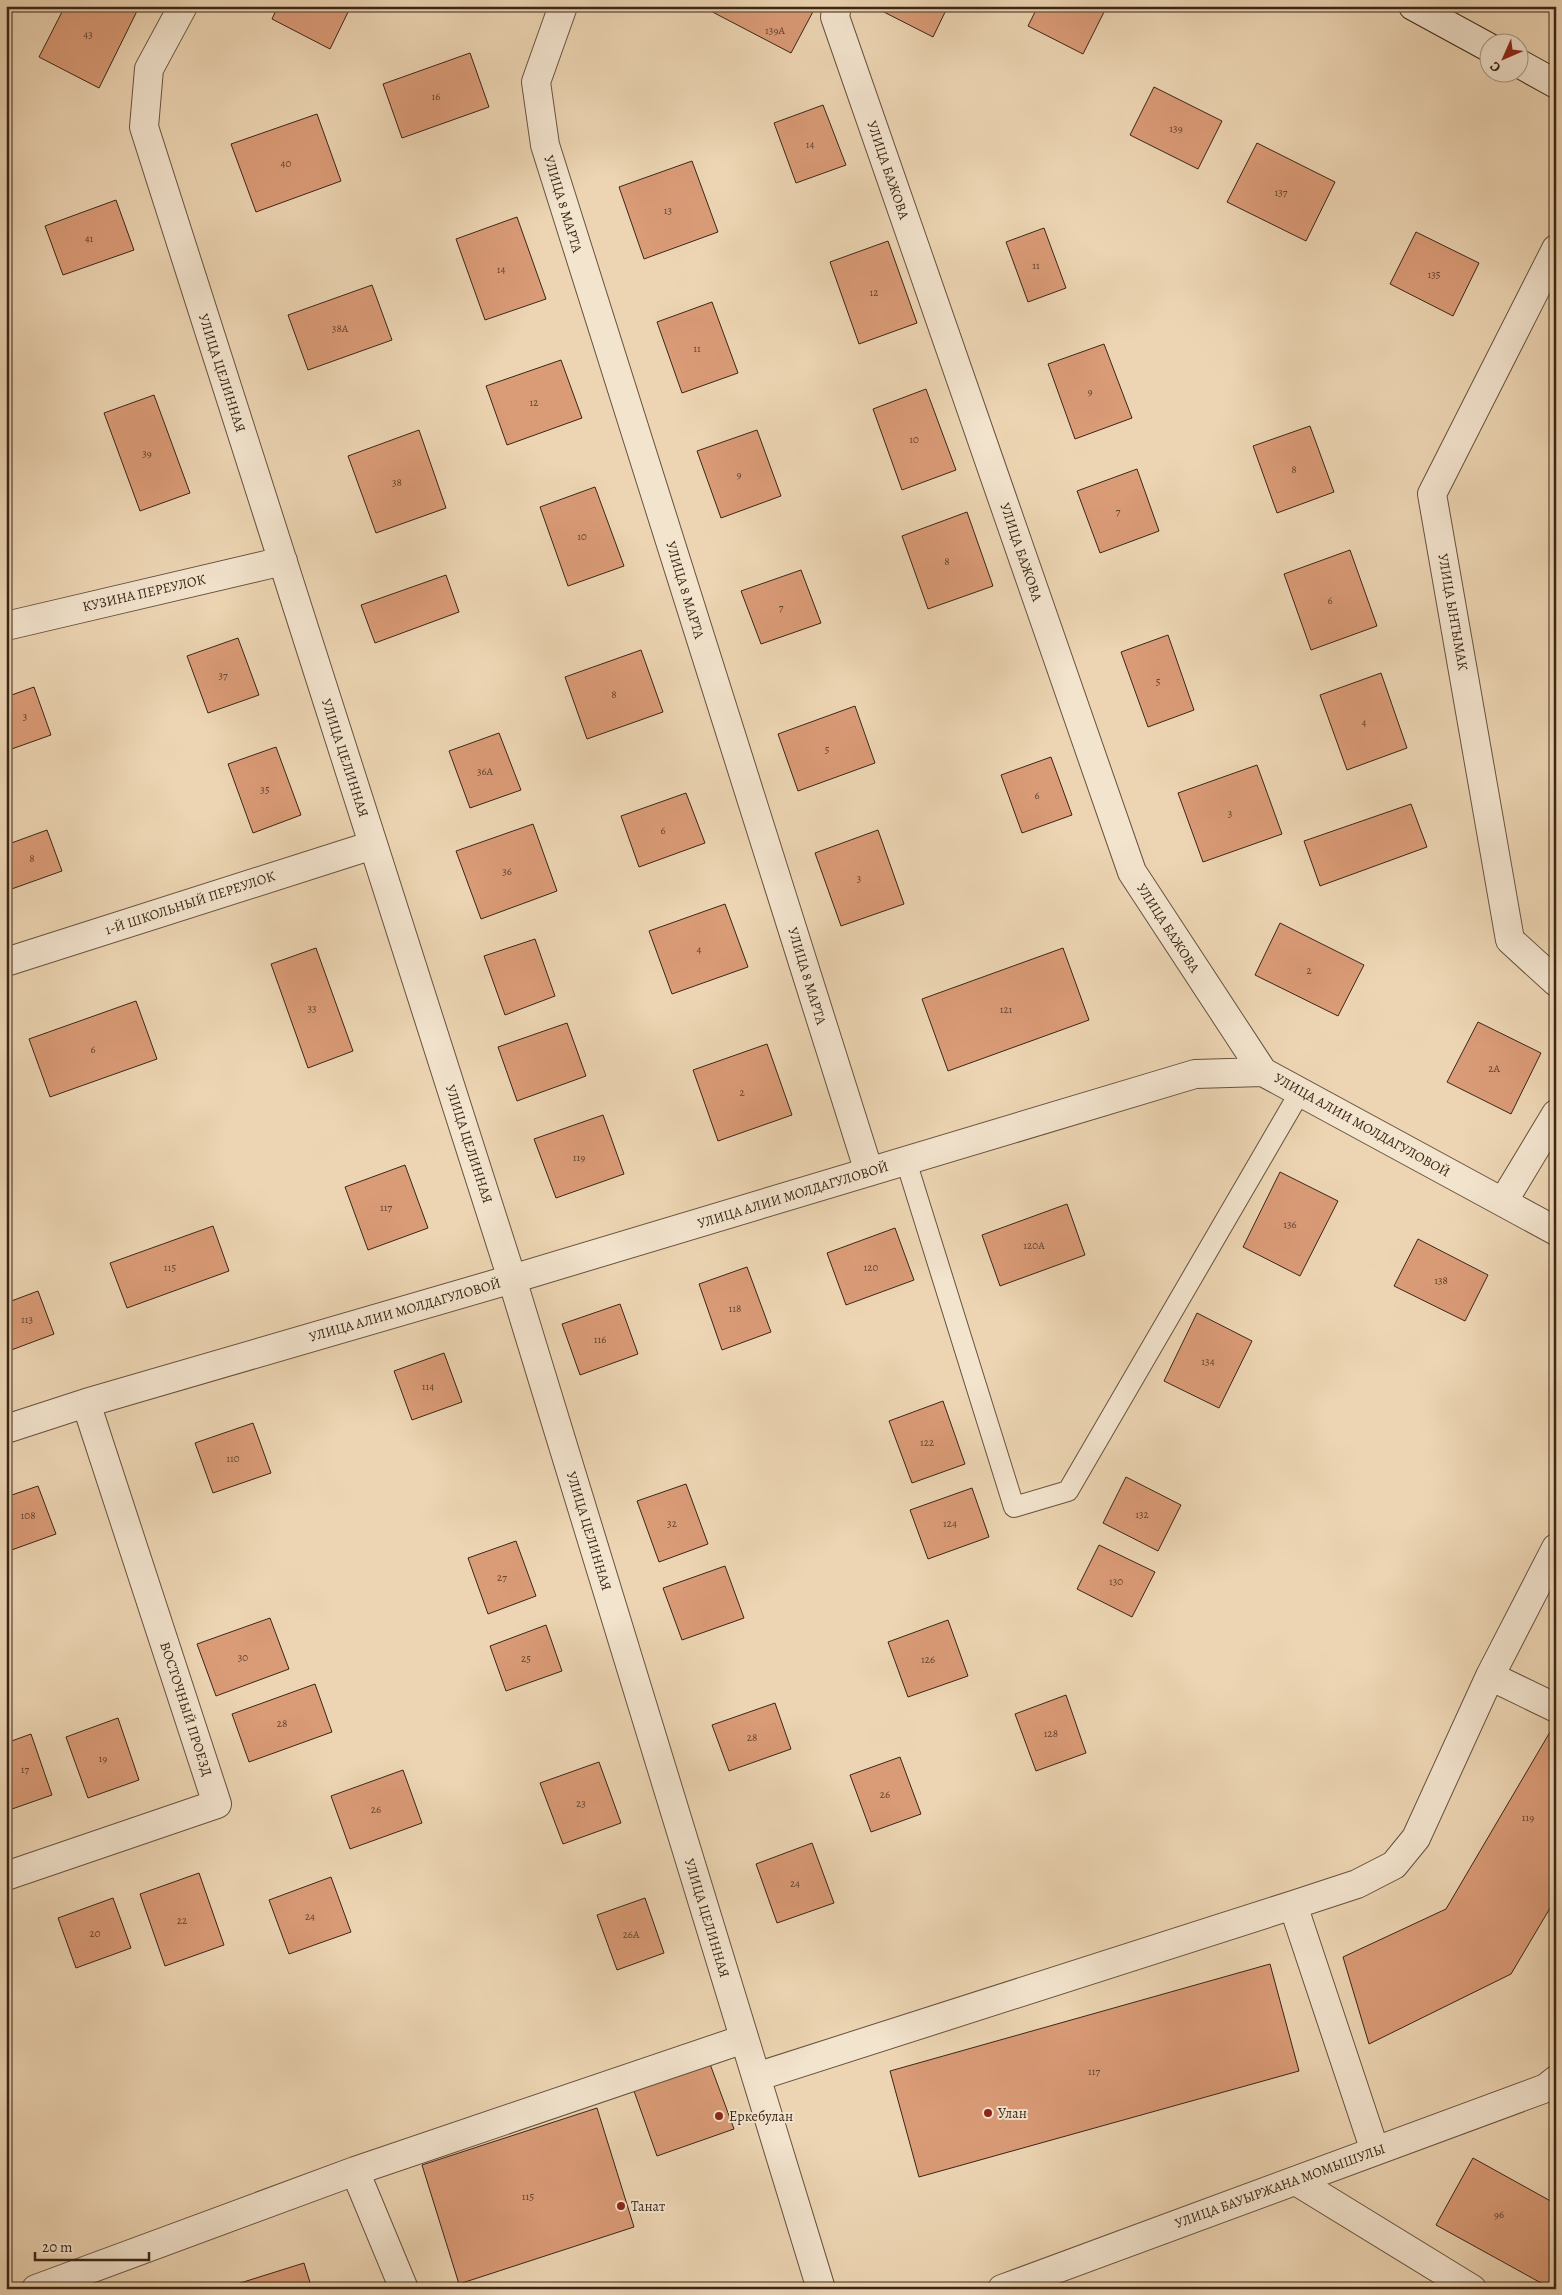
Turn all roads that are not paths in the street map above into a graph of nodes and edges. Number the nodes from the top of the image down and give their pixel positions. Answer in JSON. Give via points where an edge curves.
{"nodes":[{"id":1,"x":183,"y":6,"type":"edge"},
{"id":2,"x":562,"y":6,"type":"edge"},
{"id":3,"x":837,"y":6,"type":"edge"},
{"id":4,"x":1424,"y":9,"type":"edge"},
{"id":5,"x":1480,"y":42,"type":"edge"},
{"id":6,"x":1530,"y":70,"type":"edge"},
{"id":7,"x":1556,"y":84,"type":"edge"},
{"id":8,"x":1556,"y":249,"type":"edge"},
{"id":9,"x":283,"y":561,"type":"junction"},
{"id":10,"x":6,"y":626,"type":"edge"},
{"id":11,"x":373,"y":845,"type":"junction"},
{"id":12,"x":6,"y":962,"type":"edge"},
{"id":13,"x":1556,"y":982,"type":"edge"},
{"id":14,"x":1263,"y":1072,"type":"junction"},
{"id":15,"x":1300,"y":1092,"type":"junction"},
{"id":16,"x":1556,"y":1114,"type":"edge"},
{"id":17,"x":906,"y":1161,"type":"junction"},
{"id":18,"x":868,"y":1172,"type":"junction"},
{"id":19,"x":1503,"y":1202,"type":"junction"},
{"id":20,"x":1556,"y":1231,"type":"edge"},
{"id":21,"x":512,"y":1279,"type":"junction"},
{"id":22,"x":86,"y":1403,"type":"junction"},
{"id":23,"x":6,"y":1429,"type":"edge"},
{"id":24,"x":1556,"y":1548,"type":"edge"},
{"id":25,"x":1490,"y":1676,"type":"junction"},
{"id":26,"x":1556,"y":1708,"type":"edge"},
{"id":27,"x":6,"y":1876,"type":"edge"},
{"id":28,"x":1292,"y":1906,"type":"junction"},
{"id":29,"x":744,"y":2039,"type":"junction"},
{"id":30,"x":756,"y":2077,"type":"junction"},
{"id":31,"x":1552,"y":2087,"type":"edge"},
{"id":32,"x":1375,"y":2151,"type":"junction"},
{"id":33,"x":355,"y":2171,"type":"junction"},
{"id":34,"x":1296,"y":2181,"type":"junction"},
{"id":35,"x":1059,"y":2279,"type":"edge"},
{"id":36,"x":36,"y":2289,"type":"edge"},
{"id":37,"x":404,"y":2289,"type":"edge"},
{"id":38,"x":821,"y":2289,"type":"edge"},
{"id":39,"x":1002,"y":2289,"type":"edge"},
{"id":40,"x":1472,"y":2289,"type":"edge"}],
"edges":[{"from":1,"to":9,"type":"street","name":"УЛИЦА ЦЕЛИННАЯ","via":[[149,69],[144,127]]},
{"from":2,"to":18,"type":"street","name":"УЛИЦА 8 МАРТА","via":[[536,82],[545,145]]},
{"from":3,"to":14,"type":"street","name":"УЛИЦА БАЖОВА","via":[[835,18],[1132,872]]},
{"from":4,"to":5,"type":"street"},
{"from":6,"to":7,"type":"street"},
{"from":8,"to":13,"type":"street","name":"УЛИЦА ЫНТЫМАК","via":[[1432,494],[1510,940]]},
{"from":9,"to":10,"type":"street","name":"КУЗИНА ПЕРЕУЛОК"},
{"from":9,"to":11,"type":"street","name":"УЛИЦА ЦЕЛИННАЯ"},
{"from":11,"to":12,"type":"street","name":"1-Й ШКОЛЬНЫЙ ПЕРЕУЛОК"},
{"from":11,"to":21,"type":"street","name":"УЛИЦА ЦЕЛИННАЯ"},
{"from":14,"to":15,"type":"street","name":"УЛИЦА АЛИИ МОЛДАГУЛОВОЙ"},
{"from":14,"to":17,"type":"street","name":"УЛИЦА АЛИИ МОЛДАГУЛОВОЙ","via":[[1195,1074]]},
{"from":15,"to":17,"type":"lane","via":[[1068,1491],[1014,1507]]},
{"from":15,"to":19,"type":"street","name":"УЛИЦА АЛИИ МОЛДАГУЛОВОЙ"},
{"from":16,"to":19,"type":"street"},
{"from":17,"to":18,"type":"street","name":"УЛИЦА АЛИИ МОЛДАГУЛОВОЙ"},
{"from":18,"to":21,"type":"street","name":"УЛИЦА АЛИИ МОЛДАГУЛОВОЙ"},
{"from":19,"to":20,"type":"street","name":"УЛИЦА АЛИИ МОЛДАГУЛОВОЙ"},
{"from":21,"to":22,"type":"street","name":"УЛИЦА АЛИИ МОЛДАГУЛОВОЙ"},
{"from":21,"to":29,"type":"street","name":"УЛИЦА ЦЕЛИННАЯ"},
{"from":22,"to":23,"type":"street","name":"УЛИЦА АЛИИ МОЛДАГУЛОВОЙ"},
{"from":22,"to":27,"type":"street","name":"ВОСТОЧНЫЙ ПРОЕЗД","via":[[217,1804]]},
{"from":24,"to":25,"type":"street"},
{"from":25,"to":26,"type":"street"},
{"from":25,"to":28,"type":"street","via":[[1416,1838],[1394,1865],[1357,1884]]},
{"from":28,"to":30,"type":"street"},
{"from":28,"to":32,"type":"street"},
{"from":29,"to":30,"type":"street","name":"УЛИЦА ЦЕЛИННАЯ"},
{"from":29,"to":33,"type":"street"},
{"from":30,"to":38,"type":"street","name":"УЛИЦА ЦЕЛИННАЯ"},
{"from":31,"to":32,"type":"street","name":"УЛИЦА БАУЫРЖАНА МОМЫШУЛЫ"},
{"from":32,"to":34,"type":"street","name":"УЛИЦА БАУЫРЖАНА МОМЫШУЛЫ"},
{"from":33,"to":36,"type":"street"},
{"from":33,"to":37,"type":"street"},
{"from":34,"to":35,"type":"street","name":"УЛИЦА БАУЫРЖАНА МОМЫШУЛЫ"},
{"from":34,"to":40,"type":"street"},
{"from":35,"to":39,"type":"street","name":"УЛИЦА БАУЫРЖАНА МОМЫШУЛЫ"}]}
